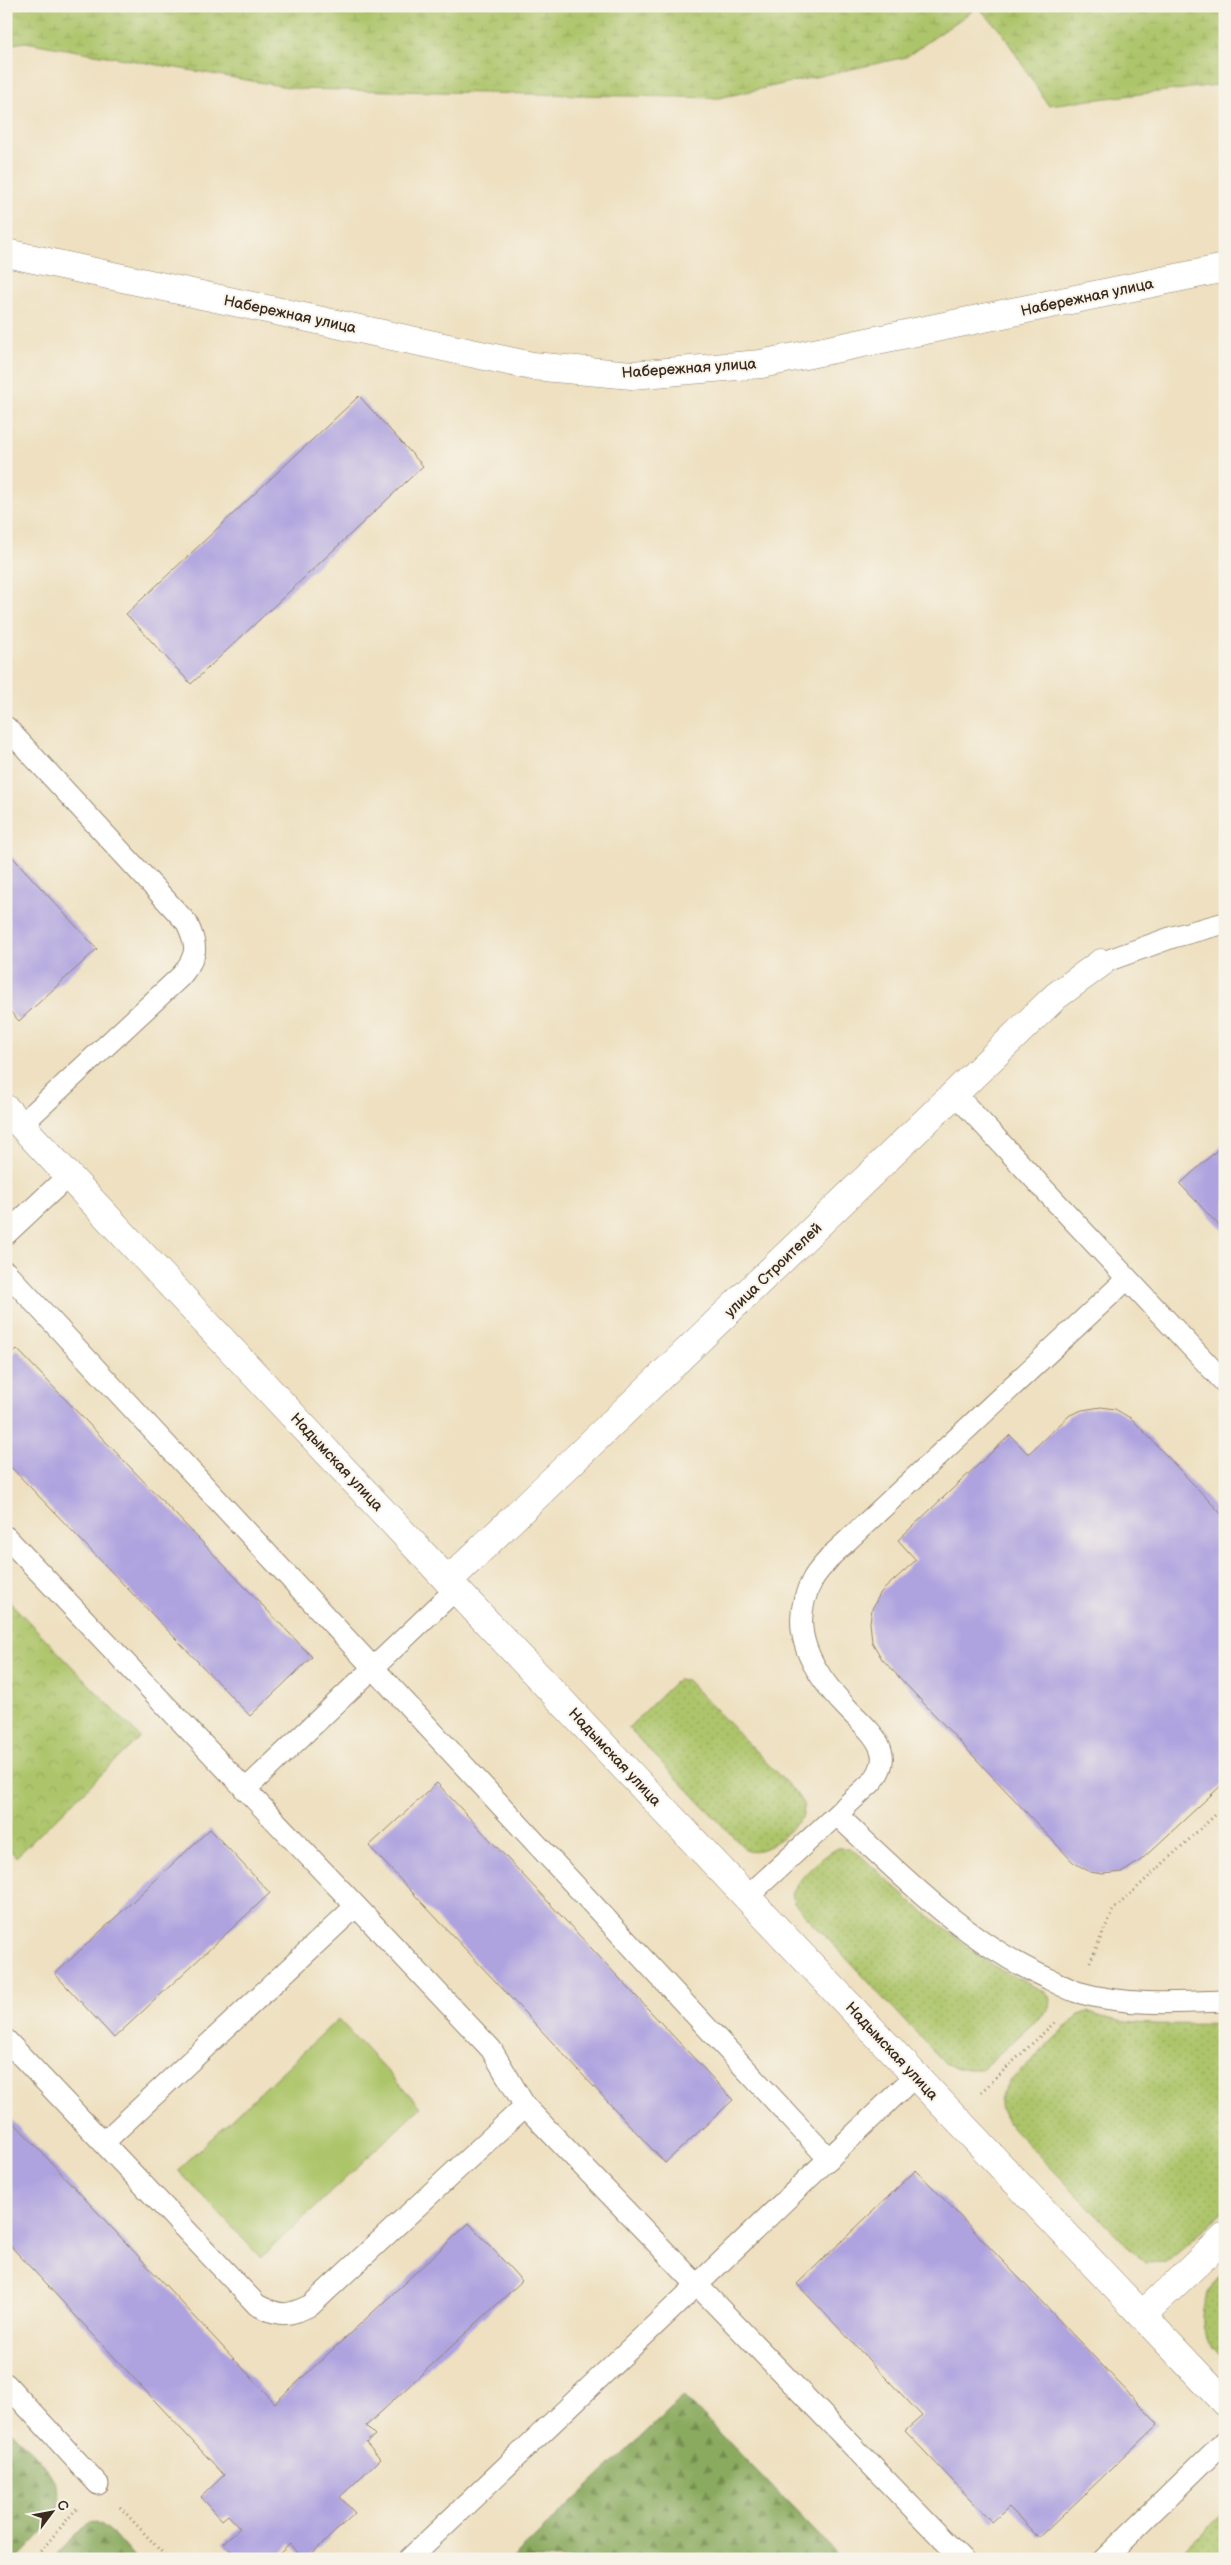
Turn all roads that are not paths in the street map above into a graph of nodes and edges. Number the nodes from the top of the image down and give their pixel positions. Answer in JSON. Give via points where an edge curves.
{"nodes":[{"id":1,"x":6,"y":254,"type":"edge"},
{"id":2,"x":1225,"y":268,"type":"edge"},
{"id":3,"x":6,"y":727,"type":"edge"},
{"id":4,"x":1225,"y":923,"type":"edge"},
{"id":5,"x":1101,"y":963,"type":"joint"},
{"id":6,"x":956,"y":1095,"type":"junction"},
{"id":7,"x":14,"y":1117,"type":"edge"},
{"id":8,"x":69,"y":1176,"type":"junction"},
{"id":9,"x":6,"y":1234,"type":"edge"},
{"id":10,"x":6,"y":1272,"type":"edge"},
{"id":11,"x":1127,"y":1278,"type":"junction"},
{"id":12,"x":1225,"y":1384,"type":"edge"},
{"id":13,"x":6,"y":1537,"type":"edge"},
{"id":14,"x":452,"y":1585,"type":"junction"},
{"id":15,"x":373,"y":1667,"type":"junction"},
{"id":16,"x":245,"y":1790,"type":"junction"},
{"id":17,"x":837,"y":1816,"type":"junction"},
{"id":18,"x":747,"y":1897,"type":"junction"},
{"id":19,"x":356,"y":1906,"type":"junction"},
{"id":20,"x":1225,"y":2001,"type":"edge"},
{"id":21,"x":6,"y":2040,"type":"edge"},
{"id":22,"x":915,"y":2076,"type":"junction"},
{"id":23,"x":525,"y":2106,"type":"junction"},
{"id":24,"x":104,"y":2142,"type":"junction"},
{"id":25,"x":829,"y":2159,"type":"junction"},
{"id":26,"x":1225,"y":2237,"type":"edge"},
{"id":27,"x":696,"y":2285,"type":"junction"},
{"id":28,"x":1142,"y":2315,"type":"junction"},
{"id":29,"x":6,"y":2384,"type":"edge"},
{"id":30,"x":1225,"y":2403,"type":"edge"},
{"id":31,"x":1225,"y":2442,"type":"edge"},
{"id":32,"x":98,"y":2484,"type":"road end"},
{"id":33,"x":409,"y":2559,"type":"edge"},
{"id":34,"x":962,"y":2559,"type":"edge"},
{"id":35,"x":1104,"y":2559,"type":"edge"}],
"edges":[{"from":1,"to":2,"type":"street","name":"Набережная улица","via":[[532,366],[632,375],[762,364]]},
{"from":3,"to":7,"type":"lane","via":[[187,923],[196,942],[193,962],[181,976]]},
{"from":4,"to":5,"type":"lane","via":[[1173,937]]},
{"from":5,"to":6,"type":"street","name":"улица Строителей","via":[[1056,996]]},
{"from":6,"to":11,"type":"lane"},
{"from":6,"to":14,"type":"street","name":"улица Строителей"},
{"from":7,"to":8,"type":"street","name":"Надымская улица"},
{"from":8,"to":9,"type":"lane"},
{"from":8,"to":14,"type":"street","name":"Надымская улица"},
{"from":10,"to":15,"type":"lane"},
{"from":11,"to":12,"type":"lane"},
{"from":11,"to":17,"type":"lane","via":[[832,1556],[813,1579],[804,1602],[801,1627],[810,1661],[827,1687],[868,1730],[881,1750],[882,1767],[873,1781]]},
{"from":13,"to":16,"type":"lane"},
{"from":14,"to":15,"type":"lane"},
{"from":14,"to":18,"type":"street","name":"Надымская улица"},
{"from":15,"to":16,"type":"lane"},
{"from":15,"to":25,"type":"lane"},
{"from":16,"to":19,"type":"lane"},
{"from":17,"to":18,"type":"lane"},
{"from":17,"to":20,"type":"lane","via":[[936,1907],[1031,1971],[1077,1992],[1132,2001]]},
{"from":18,"to":22,"type":"street","name":"Надымская улица"},
{"from":19,"to":23,"type":"lane","via":[[491,2049]]},
{"from":19,"to":24,"type":"lane"},
{"from":21,"to":24,"type":"lane"},
{"from":22,"to":25,"type":"lane"},
{"from":22,"to":28,"type":"street","name":"Надымская улица"},
{"from":23,"to":24,"type":"lane","via":[[311,2305],[288,2313],[275,2314],[257,2305]]},
{"from":23,"to":27,"type":"lane"},
{"from":25,"to":27,"type":"lane"},
{"from":26,"to":28,"type":"street"},
{"from":27,"to":33,"type":"lane"},
{"from":27,"to":34,"type":"lane"},
{"from":28,"to":30,"type":"street","name":"Надымская улица"},
{"from":29,"to":32,"type":"lane"},
{"from":31,"to":35,"type":"lane"}]}
